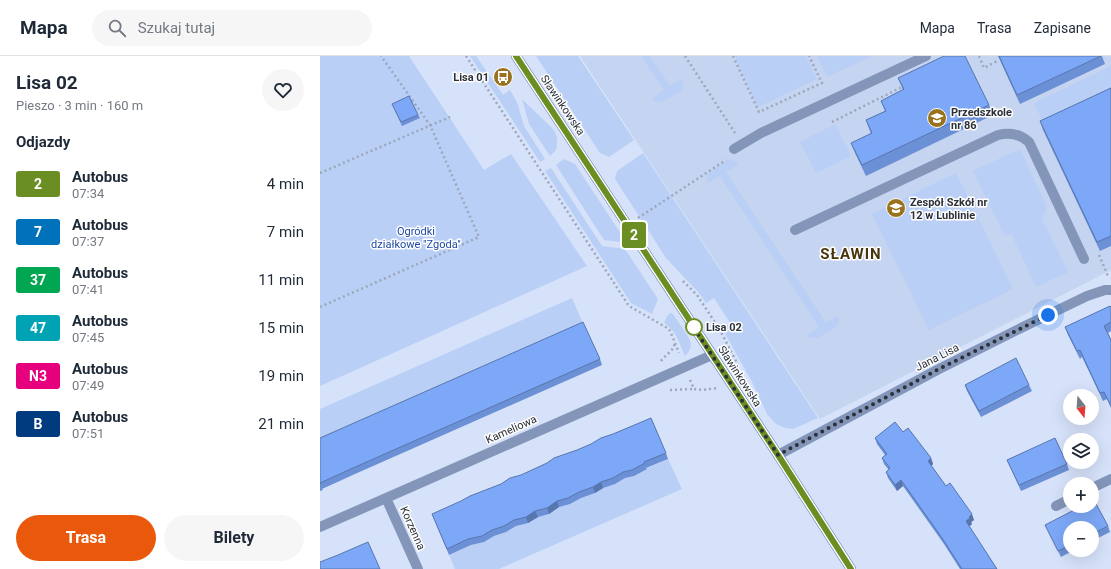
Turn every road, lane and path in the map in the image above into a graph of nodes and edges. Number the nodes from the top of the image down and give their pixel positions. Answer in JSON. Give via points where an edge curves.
{"nodes":[{"id":1,"x":381,"y":56,"type":"edge"},
{"id":2,"x":466,"y":56,"type":"edge"},
{"id":3,"x":516,"y":56,"type":"edge"},
{"id":4,"x":685,"y":56,"type":"edge"},
{"id":5,"x":733,"y":56,"type":"edge"},
{"id":6,"x":809,"y":56,"type":"edge"},
{"id":7,"x":926,"y":56,"type":"edge"},
{"id":8,"x":979,"y":56,"type":"edge"},
{"id":9,"x":999,"y":60,"type":"edge"},
{"id":10,"x":908,"y":84,"type":"edge"},
{"id":11,"x":450,"y":117,"type":"dead end"},
{"id":12,"x":832,"y":122,"type":"dead end"},
{"id":13,"x":430,"y":125,"type":"junction"},
{"id":14,"x":747,"y":142,"type":"junction"},
{"id":15,"x":733,"y":153,"type":"joint"},
{"id":16,"x":320,"y":173,"type":"edge"},
{"id":17,"x":636,"y":219,"type":"dead end"},
{"id":18,"x":795,"y":230,"type":"dead end"},
{"id":19,"x":1084,"y":259,"type":"joint"},
{"id":20,"x":1110,"y":279,"type":"dead end"},
{"id":21,"x":1111,"y":290,"type":"edge"},
{"id":22,"x":320,"y":307,"type":"edge"},
{"id":23,"x":712,"y":355,"type":"junction"},
{"id":24,"x":684,"y":367,"type":"junction"},
{"id":25,"x":731,"y":384,"type":"junction"},
{"id":26,"x":778,"y":455,"type":"junction"},
{"id":27,"x":1111,"y":479,"type":"edge"},
{"id":28,"x":1099,"y":485,"type":"edge"},
{"id":29,"x":386,"y":498,"type":"junction"},
{"id":30,"x":1063,"y":502,"type":"edge"},
{"id":31,"x":1056,"y":506,"type":"dead end"},
{"id":32,"x":320,"y":527,"type":"edge"},
{"id":33,"x":418,"y":569,"type":"edge"},
{"id":34,"x":851,"y":569,"type":"edge"}],
"edges":[{"from":1,"to":13,"type":"path"},
{"from":2,"to":24,"type":"path","via":[[629,306],[669,329]]},
{"from":3,"to":23,"type":"street","name":"Sławinkowska"},
{"from":4,"to":14,"type":"path","via":[[737,136]]},
{"from":5,"to":6,"type":"path","via":[[759,112],[822,83]]},
{"from":7,"to":14,"type":"street","via":[[761,133]]},
{"from":8,"to":9,"type":"path","via":[[984,68]]},
{"from":10,"to":12,"type":"path"},
{"from":11,"to":13,"type":"path"},
{"from":13,"to":16,"type":"path"},
{"from":13,"to":22,"type":"path","via":[[479,237]]},
{"from":14,"to":15,"type":"street"},
{"from":15,"to":17,"type":"path"},
{"from":18,"to":19,"type":"street","via":[[1007,133],[1023,137],[1029,142]]},
{"from":19,"to":20,"type":"path","via":[[1098,253]]},
{"from":21,"to":26,"type":"street","name":"Jana Lisa","via":[[1087,296],[1023,327]]},
{"from":23,"to":24,"type":"street","name":"Kameliowa"},
{"from":23,"to":25,"type":"street","name":"Sławinkowska"},
{"from":24,"to":25,"type":"path","via":[[694,389],[719,388]]},
{"from":24,"to":29,"type":"street","name":"Kameliowa"},
{"from":25,"to":26,"type":"street","name":"Sławinkowska"},
{"from":26,"to":34,"type":"street","name":"Sławinkowska"},
{"from":27,"to":28,"type":"street"},
{"from":29,"to":32,"type":"street","name":"Kameliowa"},
{"from":29,"to":33,"type":"street","name":"Korzenna"},
{"from":30,"to":31,"type":"street"}]}
